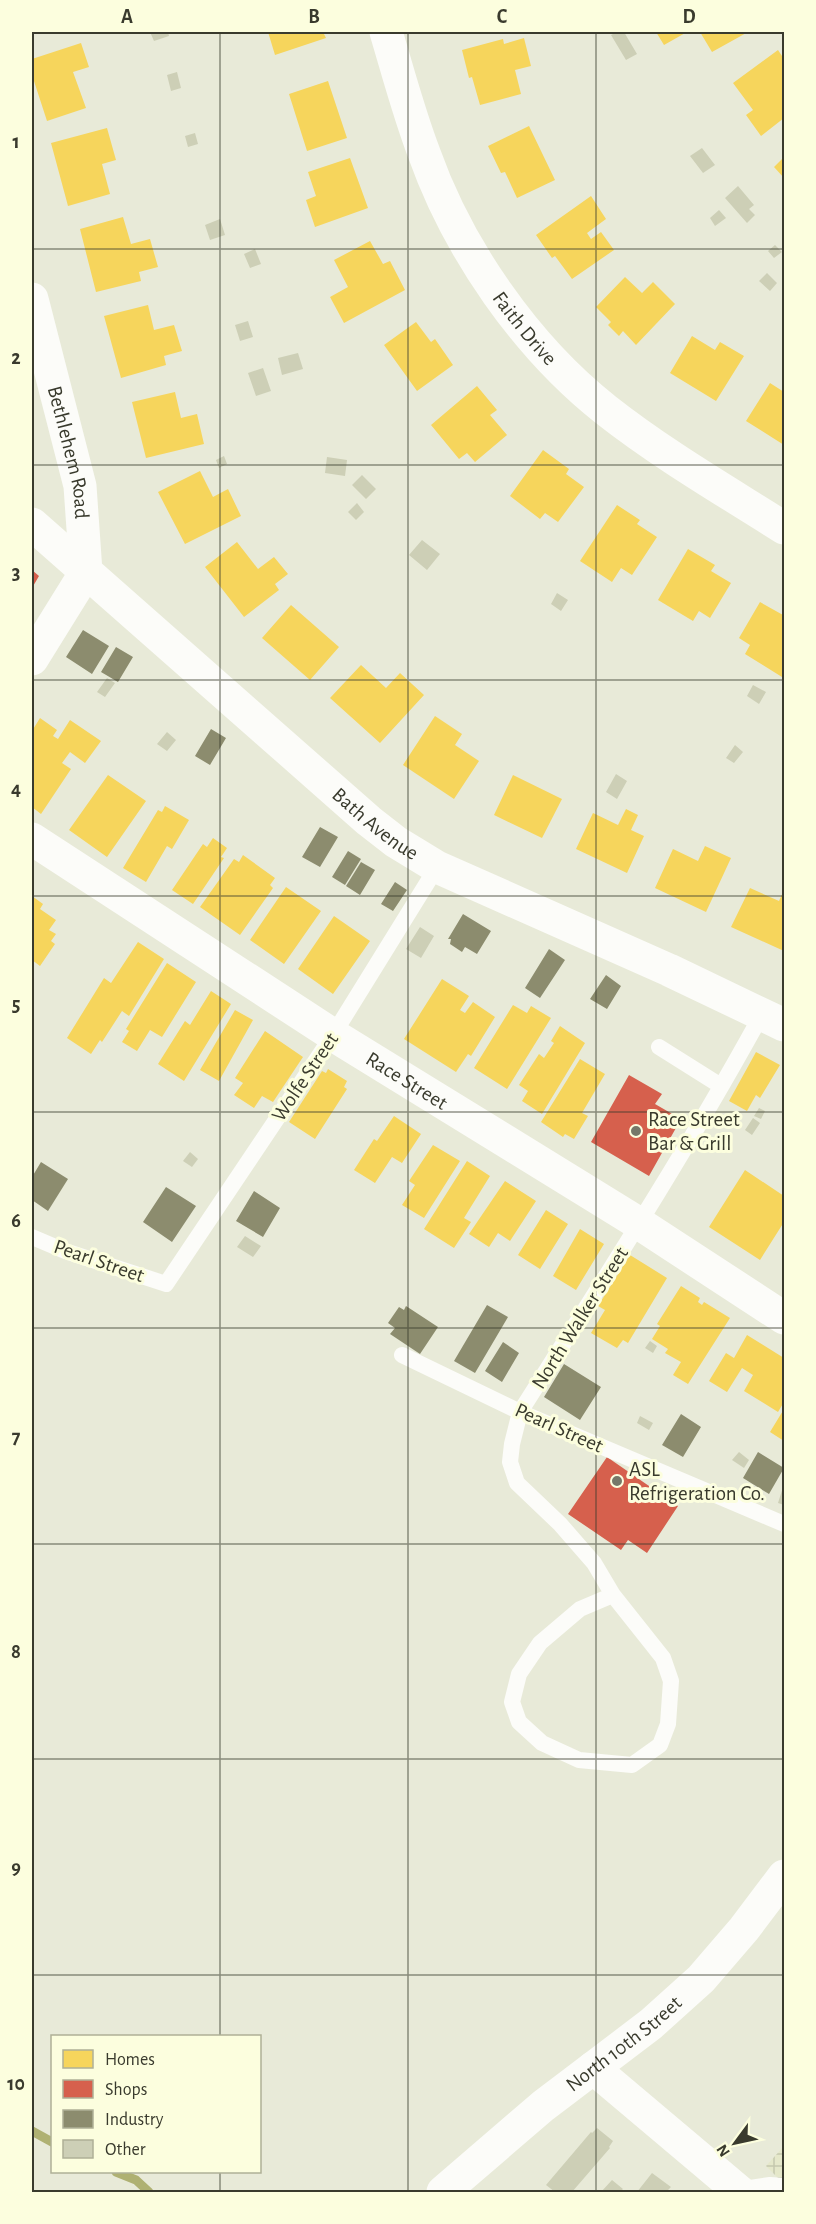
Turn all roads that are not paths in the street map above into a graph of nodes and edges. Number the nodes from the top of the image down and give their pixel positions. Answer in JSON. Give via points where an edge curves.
{"nodes":[{"id":1,"x":386,"y":32,"type":"edge"},
{"id":2,"x":32,"y":299,"type":"edge"},
{"id":3,"x":32,"y":524,"type":"edge"},
{"id":4,"x":784,"y":528,"type":"edge"},
{"id":5,"x":87,"y":572,"type":"junction"},
{"id":6,"x":32,"y":659,"type":"edge"},
{"id":7,"x":32,"y":839,"type":"edge"},
{"id":8,"x":437,"y":867,"type":"junction"},
{"id":9,"x":773,"y":1020,"type":"edge"},
{"id":10,"x":333,"y":1035,"type":"junction"},
{"id":11,"x":659,"y":1047,"type":"dead end"},
{"id":12,"x":722,"y":1086,"type":"junction"},
{"id":13,"x":640,"y":1224,"type":"junction"},
{"id":14,"x":32,"y":1237,"type":"edge"},
{"id":15,"x":166,"y":1284,"type":"joint"},
{"id":16,"x":784,"y":1318,"type":"edge"},
{"id":17,"x":402,"y":1355,"type":"dead end"},
{"id":18,"x":520,"y":1412,"type":"junction"},
{"id":19,"x":784,"y":1524,"type":"edge"},
{"id":20,"x":613,"y":1595,"type":"junction"},
{"id":21,"x":784,"y":1876,"type":"edge"},
{"id":22,"x":593,"y":2068,"type":"junction"},
{"id":23,"x":460,"y":2186,"type":"edge"},
{"id":24,"x":784,"y":2186,"type":"edge"},
{"id":25,"x":738,"y":2191,"type":"edge"}],
"edges":[{"from":1,"to":4,"type":"street","name":"Faith Drive","via":[[424,155],[450,213],[482,270],[518,320],[604,409],[654,446]]},
{"from":2,"to":5,"type":"street","name":"Bethlehem Road","via":[[80,486]]},
{"from":3,"to":5,"type":"street","name":"Bath Avenue"},
{"from":5,"to":6,"type":"street"},
{"from":5,"to":8,"type":"street","name":"Bath Avenue","via":[[369,820]]},
{"from":7,"to":10,"type":"street","name":"Race Street"},
{"from":8,"to":9,"type":"street","name":"Bath Avenue"},
{"from":8,"to":10,"type":"lane","name":"Wolfe Street"},
{"from":9,"to":12,"type":"lane","name":"North Walker Street"},
{"from":10,"to":13,"type":"street","name":"Race Street"},
{"from":10,"to":15,"type":"lane","name":"Wolfe Street"},
{"from":11,"to":12,"type":"lane"},
{"from":12,"to":13,"type":"lane","name":"North Walker Street"},
{"from":13,"to":16,"type":"street","name":"Race Street"},
{"from":13,"to":18,"type":"lane","name":"North Walker Street"},
{"from":14,"to":15,"type":"lane","name":"Pearl Street"},
{"from":17,"to":18,"type":"lane","name":"Pearl Street"},
{"from":18,"to":19,"type":"lane","name":"Pearl Street"},
{"from":18,"to":20,"type":"lane","name":"North Walker Street","via":[[510,1461],[518,1483],[594,1563]]},
{"from":20,"to":20,"type":"lane","via":[[663,1658],[671,1681],[668,1724],[660,1745],[632,1765],[579,1760],[542,1743],[519,1722],[512,1702],[519,1674],[540,1644],[580,1609]]},
{"from":21,"to":22,"type":"street","name":"North 10th Street","via":[[700,1978],[651,2024]]},
{"from":22,"to":23,"type":"street","name":"North 10th Street","via":[[543,2106]]},
{"from":22,"to":25,"type":"street"},
{"from":24,"to":25,"type":"lane"}]}
